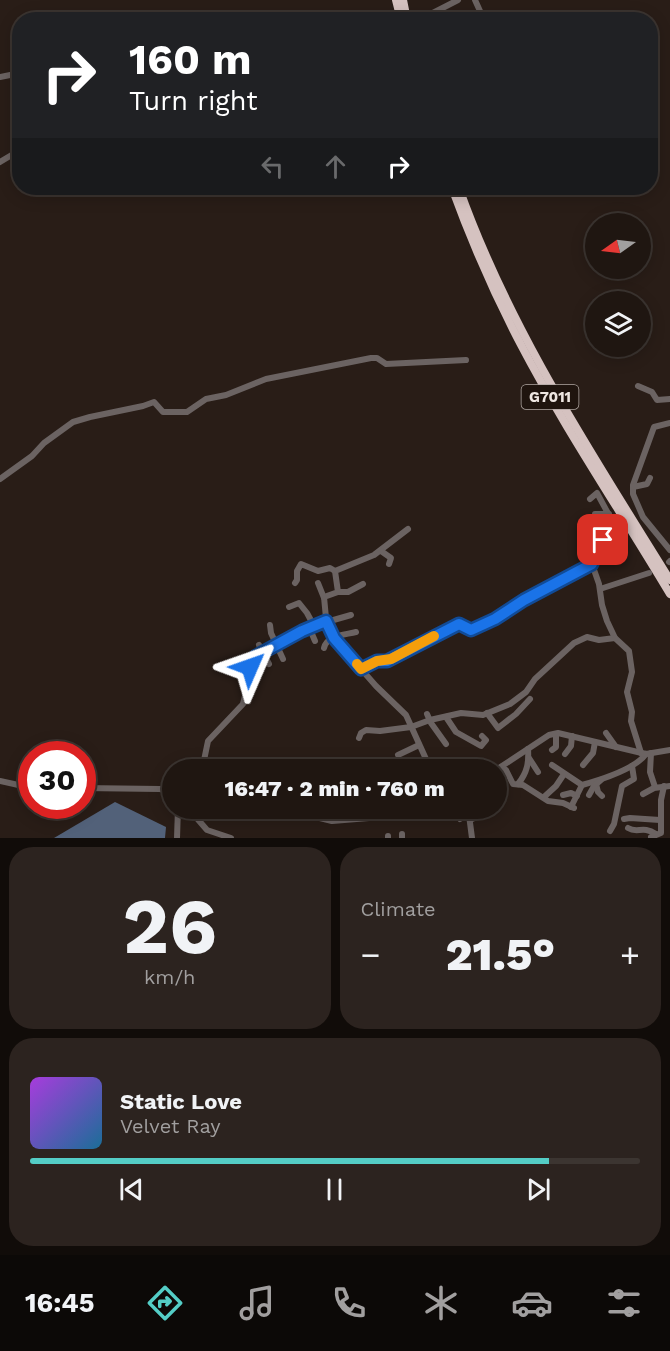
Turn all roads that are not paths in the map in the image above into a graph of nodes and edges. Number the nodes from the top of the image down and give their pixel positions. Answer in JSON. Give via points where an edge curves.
{"nodes":[{"id":1,"x":458,"y":0,"type":"edge"},
{"id":2,"x":475,"y":0,"type":"edge"},
{"id":3,"x":480,"y":10,"type":"dead end"},
{"id":4,"x":438,"y":12,"type":"edge"},
{"id":5,"x":455,"y":195,"type":"edge"},
{"id":6,"x":462,"y":195,"type":"edge"},
{"id":7,"x":466,"y":360,"type":"dead end"},
{"id":8,"x":638,"y":386,"type":"dead end"},
{"id":9,"x":670,"y":399,"type":"edge"},
{"id":10,"x":670,"y":423,"type":"edge"},
{"id":11,"x":650,"y":478,"type":"dead end"},
{"id":12,"x":0,"y":479,"type":"edge"},
{"id":13,"x":633,"y":487,"type":"junction"},
{"id":14,"x":590,"y":499,"type":"dead end"},
{"id":15,"x":595,"y":514,"type":"dead end"},
{"id":16,"x":609,"y":514,"type":"junction"},
{"id":17,"x":408,"y":529,"type":"dead end"},
{"id":18,"x":670,"y":550,"type":"edge"},
{"id":19,"x":381,"y":551,"type":"junction"},
{"id":20,"x":389,"y":564,"type":"dead end"},
{"id":21,"x":592,"y":564,"type":"junction"},
{"id":22,"x":335,"y":571,"type":"junction"},
{"id":23,"x":649,"y":573,"type":"dead end"},
{"id":24,"x":670,"y":580,"type":"edge"},
{"id":25,"x":295,"y":583,"type":"dead end"},
{"id":26,"x":318,"y":583,"type":"dead end"},
{"id":27,"x":363,"y":584,"type":"dead end"},
{"id":28,"x":600,"y":589,"type":"junction"},
{"id":29,"x":338,"y":592,"type":"junction"},
{"id":30,"x":670,"y":594,"type":"edge"},
{"id":31,"x":324,"y":598,"type":"junction"},
{"id":32,"x":289,"y":607,"type":"dead end"},
{"id":33,"x":351,"y":615,"type":"dead end"},
{"id":34,"x":326,"y":621,"type":"junction"},
{"id":35,"x":270,"y":625,"type":"dead end"},
{"id":36,"x":311,"y":626,"type":"junction"},
{"id":37,"x":286,"y":630,"type":"dead end"},
{"id":38,"x":356,"y":632,"type":"dead end"},
{"id":39,"x":289,"y":638,"type":"junction"},
{"id":40,"x":334,"y":638,"type":"junction"},
{"id":41,"x":615,"y":638,"type":"junction"},
{"id":42,"x":315,"y":641,"type":"dead end"},
{"id":43,"x":259,"y":645,"type":"dead end"},
{"id":44,"x":277,"y":645,"type":"junction"},
{"id":45,"x":324,"y":648,"type":"dead end"},
{"id":46,"x":262,"y":653,"type":"junction"},
{"id":47,"x":284,"y":658,"type":"dead end"},
{"id":48,"x":269,"y":664,"type":"dead end"},
{"id":49,"x":361,"y":669,"type":"junction"},
{"id":50,"x":530,"y":699,"type":"dead end"},
{"id":51,"x":509,"y":707,"type":"junction"},
{"id":52,"x":519,"y":710,"type":"junction"},
{"id":53,"x":437,"y":711,"type":"dead end"},
{"id":54,"x":487,"y":713,"type":"junction"},
{"id":55,"x":428,"y":717,"type":"junction"},
{"id":56,"x":443,"y":718,"type":"junction"},
{"id":57,"x":412,"y":728,"type":"junction"},
{"id":58,"x":606,"y":733,"type":"dead end"},
{"id":59,"x":556,"y":734,"type":"junction"},
{"id":60,"x":408,"y":736,"type":"dead end"},
{"id":61,"x":482,"y":736,"type":"dead end"},
{"id":62,"x":572,"y":736,"type":"junction"},
{"id":63,"x":359,"y":738,"type":"dead end"},
{"id":64,"x":595,"y":742,"type":"junction"},
{"id":65,"x":446,"y":744,"type":"dead end"},
{"id":66,"x":419,"y":745,"type":"junction"},
{"id":67,"x":617,"y":748,"type":"junction"},
{"id":68,"x":528,"y":749,"type":"junction"},
{"id":69,"x":552,"y":750,"type":"dead end"},
{"id":70,"x":670,"y":750,"type":"edge"},
{"id":71,"x":646,"y":753,"type":"junction"},
{"id":72,"x":565,"y":754,"type":"dead end"},
{"id":73,"x":398,"y":755,"type":"dead end"},
{"id":74,"x":529,"y":757,"type":"junction"},
{"id":75,"x":204,"y":759,"type":"edge"},
{"id":76,"x":426,"y":759,"type":"edge"},
{"id":77,"x":507,"y":763,"type":"edge"},
{"id":78,"x":552,"y":765,"type":"dead end"},
{"id":79,"x":583,"y":765,"type":"dead end"},
{"id":80,"x":632,"y":766,"type":"junction"},
{"id":81,"x":507,"y":772,"type":"edge"},
{"id":82,"x":538,"y":772,"type":"dead end"},
{"id":83,"x":564,"y":774,"type":"junction"},
{"id":84,"x":614,"y":774,"type":"junction"},
{"id":85,"x":0,"y":781,"type":"edge"},
{"id":86,"x":518,"y":784,"type":"junction"},
{"id":87,"x":596,"y":784,"type":"junction"},
{"id":88,"x":18,"y":785,"type":"edge"},
{"id":89,"x":582,"y":785,"type":"junction"},
{"id":90,"x":667,"y":786,"type":"edge"},
{"id":91,"x":96,"y":788,"type":"edge"},
{"id":92,"x":655,"y":788,"type":"junction"},
{"id":93,"x":162,"y":790,"type":"edge"},
{"id":94,"x":642,"y":794,"type":"dead end"},
{"id":95,"x":563,"y":795,"type":"dead end"},
{"id":96,"x":577,"y":795,"type":"junction"},
{"id":97,"x":589,"y":795,"type":"dead end"},
{"id":98,"x":602,"y":795,"type":"dead end"},
{"id":99,"x":544,"y":797,"type":"junction"},
{"id":100,"x":178,"y":819,"type":"edge"},
{"id":101,"x":198,"y":819,"type":"edge"},
{"id":102,"x":469,"y":819,"type":"edge"},
{"id":103,"x":624,"y":819,"type":"dead end"},
{"id":104,"x":660,"y":820,"type":"junction"},
{"id":105,"x":628,"y":828,"type":"dead end"},
{"id":106,"x":610,"y":831,"type":"dead end"},
{"id":107,"x":653,"y":836,"type":"edge"},
{"id":108,"x":177,"y":838,"type":"edge"},
{"id":109,"x":231,"y":838,"type":"edge"},
{"id":110,"x":472,"y":838,"type":"edge"}],
"edges":[{"from":1,"to":4,"type":"street"},
{"from":2,"to":3,"type":"street"},
{"from":5,"to":30,"type":"highway","number":"G7011","via":[[519,342]]},
{"from":6,"to":24,"type":"highway","number":"G7011","via":[[525,338]]},
{"from":7,"to":12,"type":"street","via":[[386,364],[372,358],[266,379],[206,399],[187,412],[164,412],[154,402],[90,417],[71,423]]},
{"from":8,"to":9,"type":"street","via":[[655,390],[657,400]]},
{"from":10,"to":13,"type":"street","via":[[654,428]]},
{"from":11,"to":13,"type":"street","via":[[647,484]]},
{"from":13,"to":18,"type":"street","via":[[639,510]]},
{"from":14,"to":16,"type":"street","via":[[597,494]]},
{"from":15,"to":16,"type":"street"},
{"from":16,"to":21,"type":"street","via":[[612,531],[599,545]]},
{"from":17,"to":19,"type":"street"},
{"from":19,"to":20,"type":"street","via":[[390,558]]},
{"from":19,"to":22,"type":"street"},
{"from":21,"to":28,"type":"street"},
{"from":21,"to":49,"type":"street","via":[[481,626],[471,630],[459,624],[391,659]]},
{"from":22,"to":25,"type":"street","via":[[318,571],[302,564]]},
{"from":22,"to":29,"type":"street"},
{"from":23,"to":28,"type":"street"},
{"from":26,"to":31,"type":"street"},
{"from":27,"to":29,"type":"street","via":[[348,592]]},
{"from":28,"to":41,"type":"street"},
{"from":29,"to":31,"type":"street"},
{"from":31,"to":34,"type":"street"},
{"from":32,"to":36,"type":"street","via":[[300,604]]},
{"from":33,"to":34,"type":"street"},
{"from":34,"to":36,"type":"street"},
{"from":34,"to":40,"type":"street"},
{"from":35,"to":44,"type":"street"},
{"from":36,"to":39,"type":"street"},
{"from":36,"to":42,"type":"street"},
{"from":37,"to":39,"type":"street"},
{"from":38,"to":40,"type":"street"},
{"from":39,"to":44,"type":"street"},
{"from":40,"to":45,"type":"street"},
{"from":40,"to":49,"type":"street"},
{"from":41,"to":51,"type":"street","via":[[587,638],[574,643]]},
{"from":41,"to":71,"type":"street","via":[[629,651],[632,672],[627,692],[631,721]]},
{"from":43,"to":46,"type":"street"},
{"from":44,"to":46,"type":"street"},
{"from":44,"to":47,"type":"street"},
{"from":46,"to":48,"type":"street"},
{"from":46,"to":75,"type":"street","via":[[252,662],[243,704],[208,741]]},
{"from":49,"to":57,"type":"street","via":[[405,714]]},
{"from":50,"to":52,"type":"street"},
{"from":51,"to":52,"type":"street"},
{"from":51,"to":54,"type":"street"},
{"from":52,"to":54,"type":"street","via":[[495,730]]},
{"from":53,"to":56,"type":"street"},
{"from":54,"to":56,"type":"street"},
{"from":55,"to":56,"type":"street"},
{"from":55,"to":57,"type":"street"},
{"from":55,"to":65,"type":"street"},
{"from":56,"to":61,"type":"street","via":[[456,732],[481,746],[486,740]]},
{"from":57,"to":60,"type":"street"},
{"from":57,"to":63,"type":"street","via":[[366,730]]},
{"from":57,"to":66,"type":"street"},
{"from":58,"to":67,"type":"street"},
{"from":59,"to":62,"type":"street"},
{"from":59,"to":68,"type":"street"},
{"from":59,"to":69,"type":"street","via":[[556,747]]},
{"from":62,"to":64,"type":"street"},
{"from":62,"to":72,"type":"street"},
{"from":64,"to":67,"type":"street"},
{"from":64,"to":79,"type":"street","via":[[593,753]]},
{"from":66,"to":73,"type":"street"},
{"from":66,"to":76,"type":"street"},
{"from":67,"to":71,"type":"street"},
{"from":68,"to":74,"type":"street"},
{"from":68,"to":77,"type":"street"},
{"from":70,"to":71,"type":"street"},
{"from":71,"to":80,"type":"street"},
{"from":71,"to":92,"type":"street"},
{"from":74,"to":82,"type":"street"},
{"from":74,"to":86,"type":"street","via":[[525,776]]},
{"from":78,"to":83,"type":"street"},
{"from":80,"to":84,"type":"street"},
{"from":80,"to":106,"type":"street","via":[[633,779],[622,786]]},
{"from":81,"to":86,"type":"street","via":[[512,783]]},
{"from":83,"to":89,"type":"street"},
{"from":83,"to":99,"type":"street"},
{"from":84,"to":87,"type":"street"},
{"from":84,"to":89,"type":"street"},
{"from":85,"to":88,"type":"street"},
{"from":86,"to":99,"type":"street"},
{"from":87,"to":97,"type":"street"},
{"from":87,"to":98,"type":"street"},
{"from":89,"to":96,"type":"street"},
{"from":90,"to":92,"type":"street"},
{"from":90,"to":104,"type":"street","via":[[661,796]]},
{"from":91,"to":93,"type":"street"},
{"from":92,"to":94,"type":"street"},
{"from":95,"to":96,"type":"street"},
{"from":96,"to":99,"type":"street","via":[[573,808]]},
{"from":100,"to":108,"type":"street"},
{"from":101,"to":109,"type":"street","via":[[207,830]]},
{"from":102,"to":110,"type":"street"},
{"from":103,"to":104,"type":"street"},
{"from":104,"to":107,"type":"street","via":[[661,833]]},
{"from":105,"to":107,"type":"street","via":[[644,828]]}]}
